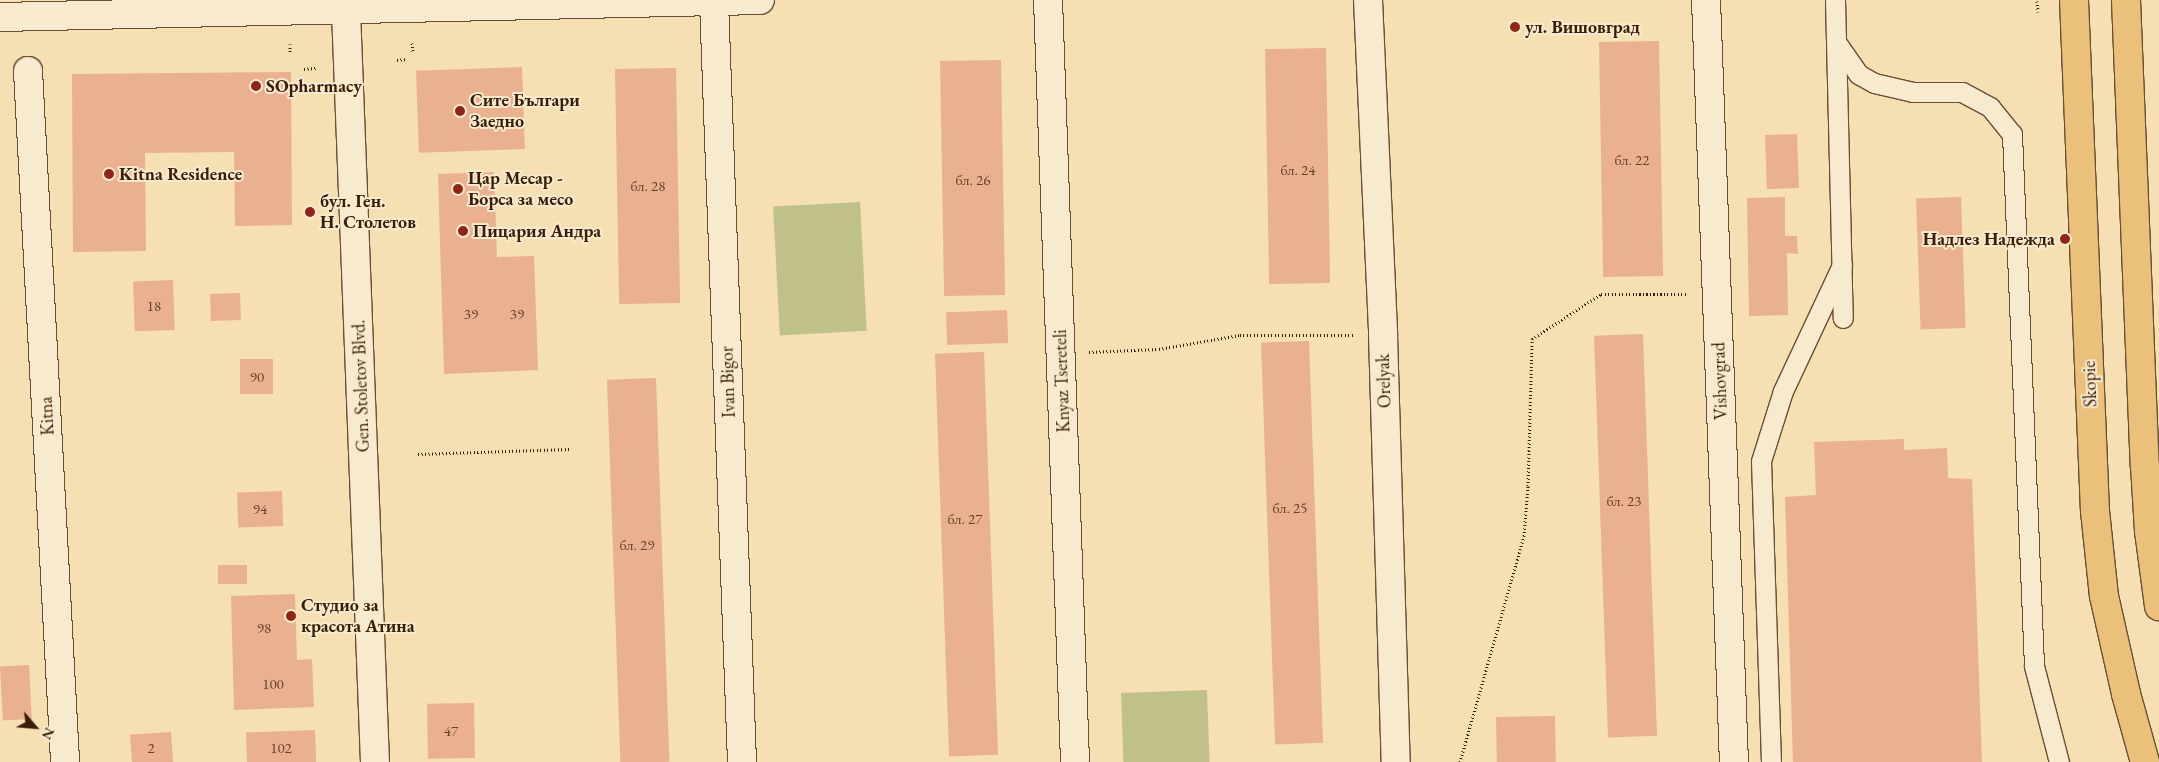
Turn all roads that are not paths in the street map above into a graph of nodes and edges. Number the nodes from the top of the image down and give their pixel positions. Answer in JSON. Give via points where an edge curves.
{"nodes":[{"id":1,"x":760,"y":0,"type":"edge"},
{"id":2,"x":1048,"y":0,"type":"edge"},
{"id":3,"x":1368,"y":0,"type":"edge"},
{"id":4,"x":1706,"y":0,"type":"edge"},
{"id":5,"x":1835,"y":0,"type":"edge"},
{"id":6,"x":2074,"y":0,"type":"edge"},
{"id":7,"x":2126,"y":0,"type":"edge"},
{"id":8,"x":714,"y":2,"type":"junction"},
{"id":9,"x":345,"y":4,"type":"edge"},
{"id":10,"x":0,"y":17,"type":"edge"},
{"id":11,"x":1836,"y":42,"type":"junction"},
{"id":12,"x":28,"y":71,"type":"dead end"},
{"id":13,"x":1842,"y":265,"type":"junction"},
{"id":14,"x":1844,"y":318,"type":"dead end"},
{"id":15,"x":2159,"y":606,"type":"edge"},
{"id":16,"x":65,"y":762,"type":"edge"},
{"id":17,"x":375,"y":762,"type":"edge"},
{"id":18,"x":742,"y":762,"type":"edge"},
{"id":19,"x":1075,"y":762,"type":"edge"},
{"id":20,"x":1396,"y":762,"type":"edge"},
{"id":21,"x":1734,"y":762,"type":"edge"},
{"id":22,"x":1771,"y":762,"type":"edge"},
{"id":23,"x":2058,"y":762,"type":"edge"},
{"id":24,"x":2145,"y":762,"type":"edge"}],
"edges":[{"from":1,"to":8,"type":"street"},
{"from":2,"to":19,"type":"street","name":"Knyaz Tsereteli"},
{"from":3,"to":20,"type":"street","name":"Orelyak","via":[[1383,335]]},
{"from":4,"to":21,"type":"street","name":"Vishovgrad"},
{"from":5,"to":11,"type":"lane"},
{"from":6,"to":24,"type":"main road","name":"Skopie","via":[[2095,511],[2104,596]]},
{"from":7,"to":15,"type":"main road","via":[[2149,531]]},
{"from":8,"to":9,"type":"street"},
{"from":8,"to":18,"type":"street","name":"Ivan Bigor"},
{"from":9,"to":10,"type":"street"},
{"from":9,"to":17,"type":"street","name":"Gen. Stoletov Blvd."},
{"from":11,"to":13,"type":"lane"},
{"from":11,"to":23,"type":"lane","via":[[1858,74],[1874,82],[1912,92],[1962,92],[1990,107],[2012,134],[2034,666]]},
{"from":12,"to":16,"type":"street","name":"Kitna"},
{"from":13,"to":14,"type":"lane"},
{"from":13,"to":22,"type":"lane","via":[[1783,391],[1761,461]]}]}
